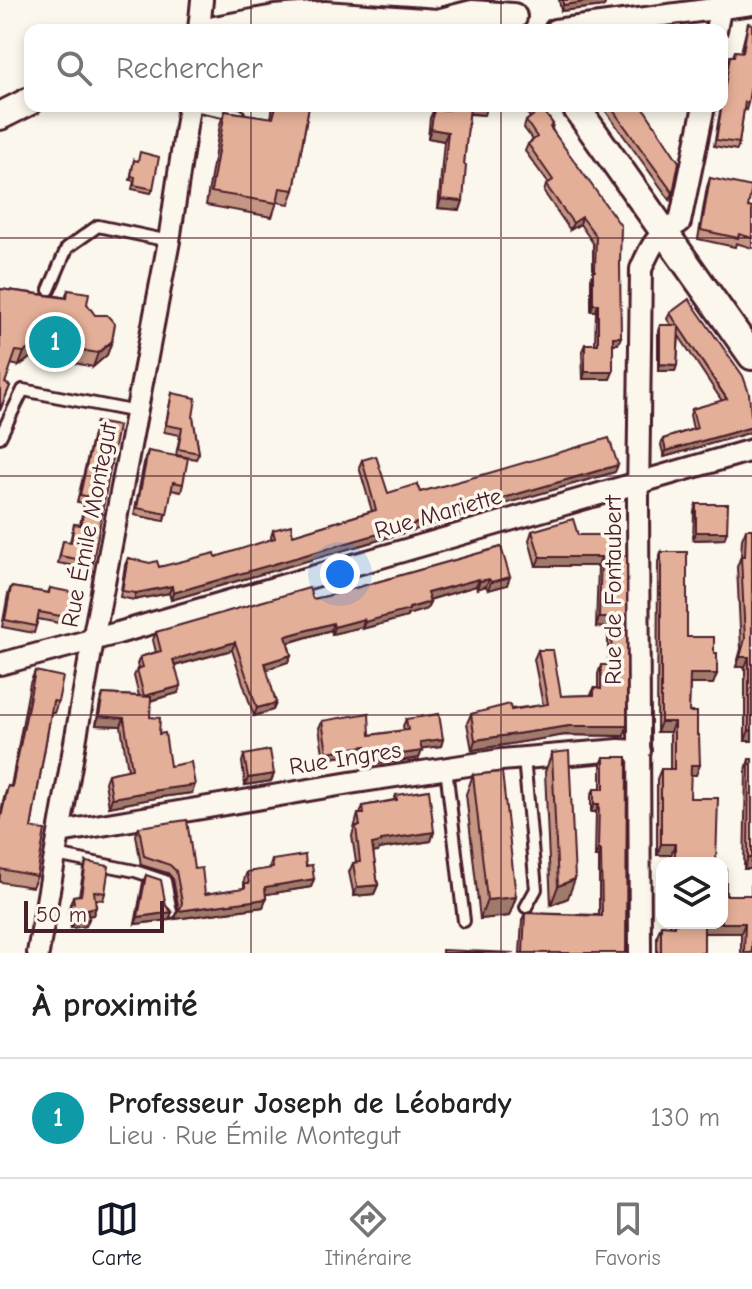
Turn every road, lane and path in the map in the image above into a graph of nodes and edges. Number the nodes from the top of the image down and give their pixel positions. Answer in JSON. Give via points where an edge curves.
{"nodes":[{"id":1,"x":202,"y":0,"type":"edge"},
{"id":2,"x":721,"y":4,"type":"edge"},
{"id":3,"x":752,"y":4,"type":"edge"},
{"id":4,"x":512,"y":16,"type":"edge"},
{"id":5,"x":200,"y":24,"type":"edge"},
{"id":6,"x":248,"y":24,"type":"edge"},
{"id":7,"x":423,"y":24,"type":"edge"},
{"id":8,"x":450,"y":24,"type":"edge"},
{"id":9,"x":593,"y":24,"type":"edge"},
{"id":10,"x":717,"y":24,"type":"edge"},
{"id":11,"x":24,"y":104,"type":"edge"},
{"id":12,"x":188,"y":112,"type":"edge"},
{"id":13,"x":229,"y":112,"type":"edge"},
{"id":14,"x":579,"y":112,"type":"edge"},
{"id":15,"x":703,"y":112,"type":"edge"},
{"id":16,"x":244,"y":115,"type":"edge"},
{"id":17,"x":0,"y":116,"type":"edge"},
{"id":18,"x":663,"y":233,"type":"junction"},
{"id":19,"x":169,"y":241,"type":"junction"},
{"id":20,"x":49,"y":290,"type":"dead end"},
{"id":21,"x":752,"y":356,"type":"edge"},
{"id":22,"x":137,"y":412,"type":"junction"},
{"id":23,"x":0,"y":437,"type":"edge"},
{"id":24,"x":752,"y":450,"type":"edge"},
{"id":25,"x":639,"y":482,"type":"junction"},
{"id":26,"x":93,"y":640,"type":"junction"},
{"id":27,"x":0,"y":664,"type":"edge"},
{"id":28,"x":640,"y":751,"type":"junction"},
{"id":29,"x":524,"y":758,"type":"junction"},
{"id":30,"x":446,"y":768,"type":"junction"},
{"id":31,"x":60,"y":832,"type":"junction"},
{"id":32,"x":56,"y":855,"type":"junction"},
{"id":33,"x":526,"y":907,"type":"dead end"},
{"id":34,"x":171,"y":912,"type":"edge"},
{"id":35,"x":464,"y":921,"type":"dead end"},
{"id":36,"x":38,"y":953,"type":"edge"},
{"id":37,"x":640,"y":953,"type":"edge"}],
"edges":[{"from":1,"to":5,"type":"street"},
{"from":2,"to":3,"type":"street"},
{"from":2,"to":9,"type":"street"},
{"from":2,"to":10,"type":"street"},
{"from":4,"to":8,"type":"street","via":[[472,14]]},
{"from":6,"to":7,"type":"street","via":[[325,15]]},
{"from":11,"to":17,"type":"street"},
{"from":12,"to":19,"type":"street","name":"Rue Émile Montegut"},
{"from":13,"to":16,"type":"lane"},
{"from":14,"to":18,"type":"street"},
{"from":15,"to":18,"type":"street","name":"Rue de Fontaubert","via":[[680,222]]},
{"from":18,"to":21,"type":"street"},
{"from":18,"to":25,"type":"street","name":"Rue de Fontaubert","via":[[641,269]]},
{"from":19,"to":20,"type":"lane","via":[[98,226],[67,248]]},
{"from":19,"to":22,"type":"street","name":"Rue Émile Montegut"},
{"from":22,"to":23,"type":"lane","via":[[23,390]]},
{"from":22,"to":26,"type":"street","name":"Rue Émile Montegut"},
{"from":24,"to":25,"type":"street","name":"Rue Mariette"},
{"from":25,"to":26,"type":"street","name":"Rue Mariette"},
{"from":25,"to":28,"type":"street","name":"Rue de Fontaubert"},
{"from":26,"to":27,"type":"street","name":"Rue Mariette"},
{"from":26,"to":31,"type":"street","name":"Rue Émile Montegut"},
{"from":28,"to":29,"type":"street","name":"Rue Ingres"},
{"from":28,"to":37,"type":"street","name":"Rue de Fontaubert"},
{"from":29,"to":30,"type":"street","name":"Rue Ingres"},
{"from":29,"to":33,"type":"lane","via":[[536,889]]},
{"from":30,"to":31,"type":"street","name":"Rue Ingres"},
{"from":30,"to":35,"type":"lane"},
{"from":31,"to":32,"type":"street","name":"Rue Émile Montegut"},
{"from":32,"to":34,"type":"lane","via":[[165,881]]},
{"from":32,"to":36,"type":"street","name":"Rue Émile Montegut"}]}
